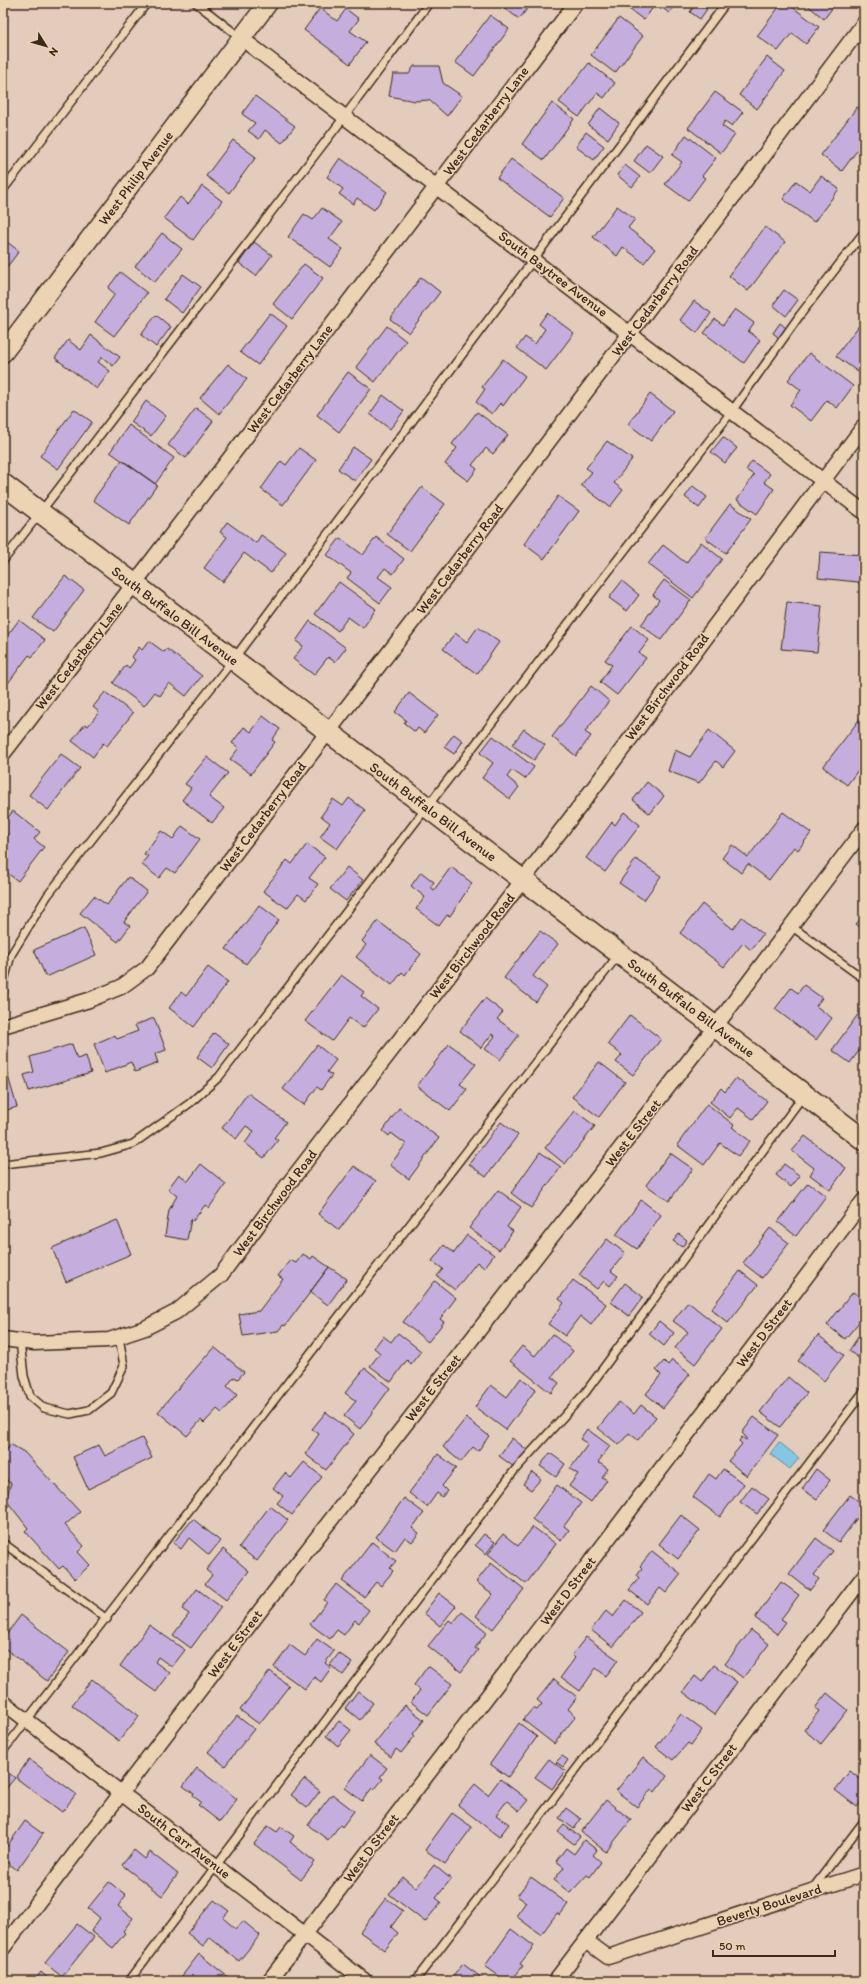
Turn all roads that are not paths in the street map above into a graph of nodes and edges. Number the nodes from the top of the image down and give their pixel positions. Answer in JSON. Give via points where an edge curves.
{"nodes":[{"id":1,"x":147,"y":3,"type":"edge"},
{"id":2,"x":196,"y":3,"type":"edge"},
{"id":3,"x":268,"y":3,"type":"edge"},
{"id":4,"x":428,"y":3,"type":"edge"},
{"id":5,"x":576,"y":3,"type":"edge"},
{"id":6,"x":726,"y":3,"type":"edge"},
{"id":7,"x":864,"y":23,"type":"edge"},
{"id":8,"x":241,"y":38,"type":"junction"},
{"id":9,"x":345,"y":116,"type":"junction"},
{"id":10,"x":437,"y":185,"type":"junction"},
{"id":11,"x":3,"y":190,"type":"edge"},
{"id":12,"x":864,"y":232,"type":"edge"},
{"id":13,"x":533,"y":258,"type":"junction"},
{"id":14,"x":630,"y":333,"type":"junction"},
{"id":15,"x":3,"y":353,"type":"edge"},
{"id":16,"x":732,"y":411,"type":"junction"},
{"id":17,"x":864,"y":426,"type":"edge"},
{"id":18,"x":823,"y":480,"type":"junction"},
{"id":19,"x":3,"y":484,"type":"edge"},
{"id":20,"x":40,"y":512,"type":"junction"},
{"id":21,"x":864,"y":512,"type":"edge"},
{"id":22,"x":3,"y":561,"type":"edge"},
{"id":23,"x":134,"y":584,"type":"junction"},
{"id":24,"x":233,"y":660,"type":"junction"},
{"id":25,"x":328,"y":732,"type":"junction"},
{"id":26,"x":3,"y":754,"type":"edge"},
{"id":27,"x":426,"y":807,"type":"junction"},
{"id":28,"x":864,"y":829,"type":"edge"},
{"id":29,"x":523,"y":880,"type":"junction"},
{"id":30,"x":791,"y":926,"type":"junction"},
{"id":31,"x":619,"y":954,"type":"junction"},
{"id":32,"x":864,"y":979,"type":"edge"},
{"id":33,"x":3,"y":995,"type":"edge"},
{"id":34,"x":3,"y":1026,"type":"edge"},
{"id":35,"x":715,"y":1027,"type":"junction"},
{"id":36,"x":804,"y":1094,"type":"junction"},
{"id":37,"x":864,"y":1140,"type":"edge"},
{"id":38,"x":3,"y":1164,"type":"edge"},
{"id":39,"x":864,"y":1200,"type":"edge"},
{"id":40,"x":119,"y":1337,"type":"junction"},
{"id":41,"x":3,"y":1339,"type":"edge"},
{"id":42,"x":20,"y":1341,"type":"junction"},
{"id":43,"x":864,"y":1391,"type":"edge"},
{"id":44,"x":3,"y":1542,"type":"edge"},
{"id":45,"x":864,"y":1576,"type":"edge"},
{"id":46,"x":107,"y":1619,"type":"junction"},
{"id":47,"x":3,"y":1702,"type":"edge"},
{"id":48,"x":27,"y":1720,"type":"junction"},
{"id":49,"x":3,"y":1751,"type":"edge"},
{"id":50,"x":122,"y":1794,"type":"junction"},
{"id":51,"x":864,"y":1821,"type":"edge"},
{"id":52,"x":217,"y":1866,"type":"junction"},
{"id":53,"x":864,"y":1874,"type":"edge"},
{"id":54,"x":812,"y":1891,"type":"junction"},
{"id":55,"x":305,"y":1935,"type":"junction"},
{"id":56,"x":586,"y":1941,"type":"junction"},
{"id":57,"x":3,"y":1948,"type":"edge"},
{"id":58,"x":129,"y":1981,"type":"edge"},
{"id":59,"x":269,"y":1981,"type":"edge"},
{"id":60,"x":365,"y":1981,"type":"edge"},
{"id":61,"x":415,"y":1981,"type":"edge"},
{"id":62,"x":555,"y":1981,"type":"edge"}],
"edges":[{"from":1,"to":11,"type":"lane"},
{"from":2,"to":8,"type":"lane"},
{"from":3,"to":8,"type":"street","name":"West Philip Avenue"},
{"from":4,"to":9,"type":"lane"},
{"from":5,"to":10,"type":"street","name":"West Cedarberry Lane"},
{"from":6,"to":13,"type":"lane"},
{"from":7,"to":14,"type":"street","name":"West Cedarberry Road"},
{"from":8,"to":9,"type":"street","name":"South Baytree Avenue"},
{"from":8,"to":15,"type":"street","name":"West Philip Avenue"},
{"from":9,"to":10,"type":"street","name":"South Baytree Avenue"},
{"from":9,"to":20,"type":"lane"},
{"from":10,"to":13,"type":"street","name":"South Baytree Avenue"},
{"from":10,"to":23,"type":"street","name":"West Cedarberry Lane"},
{"from":12,"to":16,"type":"lane","via":[[800,315]]},
{"from":13,"to":14,"type":"street","name":"South Baytree Avenue"},
{"from":13,"to":24,"type":"lane"},
{"from":14,"to":16,"type":"street","name":"South Baytree Avenue"},
{"from":14,"to":25,"type":"street","name":"West Cedarberry Road"},
{"from":16,"to":18,"type":"street","name":"South Baytree Avenue"},
{"from":16,"to":27,"type":"lane"},
{"from":17,"to":18,"type":"street","name":"West Birchwood Road"},
{"from":18,"to":21,"type":"street","name":"South Baytree Avenue"},
{"from":18,"to":29,"type":"street","name":"West Birchwood Road"},
{"from":19,"to":20,"type":"main road","name":"South Buffalo Bill Avenue"},
{"from":20,"to":22,"type":"lane"},
{"from":20,"to":23,"type":"main road","name":"South Buffalo Bill Avenue"},
{"from":23,"to":24,"type":"main road","name":"South Buffalo Bill Avenue"},
{"from":23,"to":26,"type":"street","name":"West Cedarberry Lane"},
{"from":24,"to":25,"type":"main road","name":"South Buffalo Bill Avenue"},
{"from":24,"to":33,"type":"lane","via":[[48,895],[11,955]]},
{"from":25,"to":27,"type":"main road","name":"South Buffalo Bill Avenue"},
{"from":25,"to":34,"type":"street","name":"West Cedarberry Road","via":[[147,968],[121,987],[89,1000]]},
{"from":27,"to":29,"type":"main road","name":"South Buffalo Bill Avenue"},
{"from":27,"to":38,"type":"lane","via":[[219,1077],[190,1103],[133,1144],[102,1153]]},
{"from":28,"to":30,"type":"street","name":"West E Street"},
{"from":29,"to":31,"type":"main road","name":"South Buffalo Bill Avenue"},
{"from":29,"to":40,"type":"street","name":"West Birchwood Road","via":[[290,1180],[221,1275],[176,1312],[145,1328]]},
{"from":30,"to":32,"type":"lane"},
{"from":30,"to":35,"type":"street","name":"West E Street"},
{"from":31,"to":35,"type":"main road","name":"South Buffalo Bill Avenue"},
{"from":31,"to":46,"type":"lane"},
{"from":35,"to":36,"type":"main road","name":"South Buffalo Bill Avenue"},
{"from":35,"to":50,"type":"street","name":"West E Street","via":[[263,1607]]},
{"from":36,"to":37,"type":"main road","name":"South Buffalo Bill Avenue"},
{"from":36,"to":52,"type":"lane","via":[[585,1393],[514,1471]]},
{"from":39,"to":55,"type":"street","name":"West D Street"},
{"from":40,"to":42,"type":"street","name":"West Birchwood Road","via":[[110,1340],[34,1343]]},
{"from":40,"to":42,"type":"lane","via":[[124,1366],[111,1393],[89,1410],[70,1414],[44,1408],[30,1396],[24,1376]]},
{"from":41,"to":42,"type":"street","name":"West Birchwood Road"},
{"from":43,"to":61,"type":"lane"},
{"from":44,"to":46,"type":"lane"},
{"from":45,"to":56,"type":"street","name":"West C Street"},
{"from":46,"to":48,"type":"lane"},
{"from":47,"to":48,"type":"street","name":"South Carr Avenue"},
{"from":48,"to":49,"type":"lane"},
{"from":48,"to":50,"type":"street","name":"South Carr Avenue"},
{"from":50,"to":52,"type":"street","name":"South Carr Avenue"},
{"from":50,"to":57,"type":"street","name":"West E Street"},
{"from":51,"to":54,"type":"lane"},
{"from":52,"to":55,"type":"street","name":"South Carr Avenue"},
{"from":52,"to":58,"type":"lane"},
{"from":53,"to":54,"type":"street","name":"Beverly Boulevard"},
{"from":54,"to":56,"type":"street","name":"Beverly Boulevard","via":[[608,1957]]},
{"from":55,"to":59,"type":"street","name":"West D Street"},
{"from":55,"to":60,"type":"street","name":"South Carr Avenue"},
{"from":56,"to":62,"type":"street","name":"West C Street"}]}
